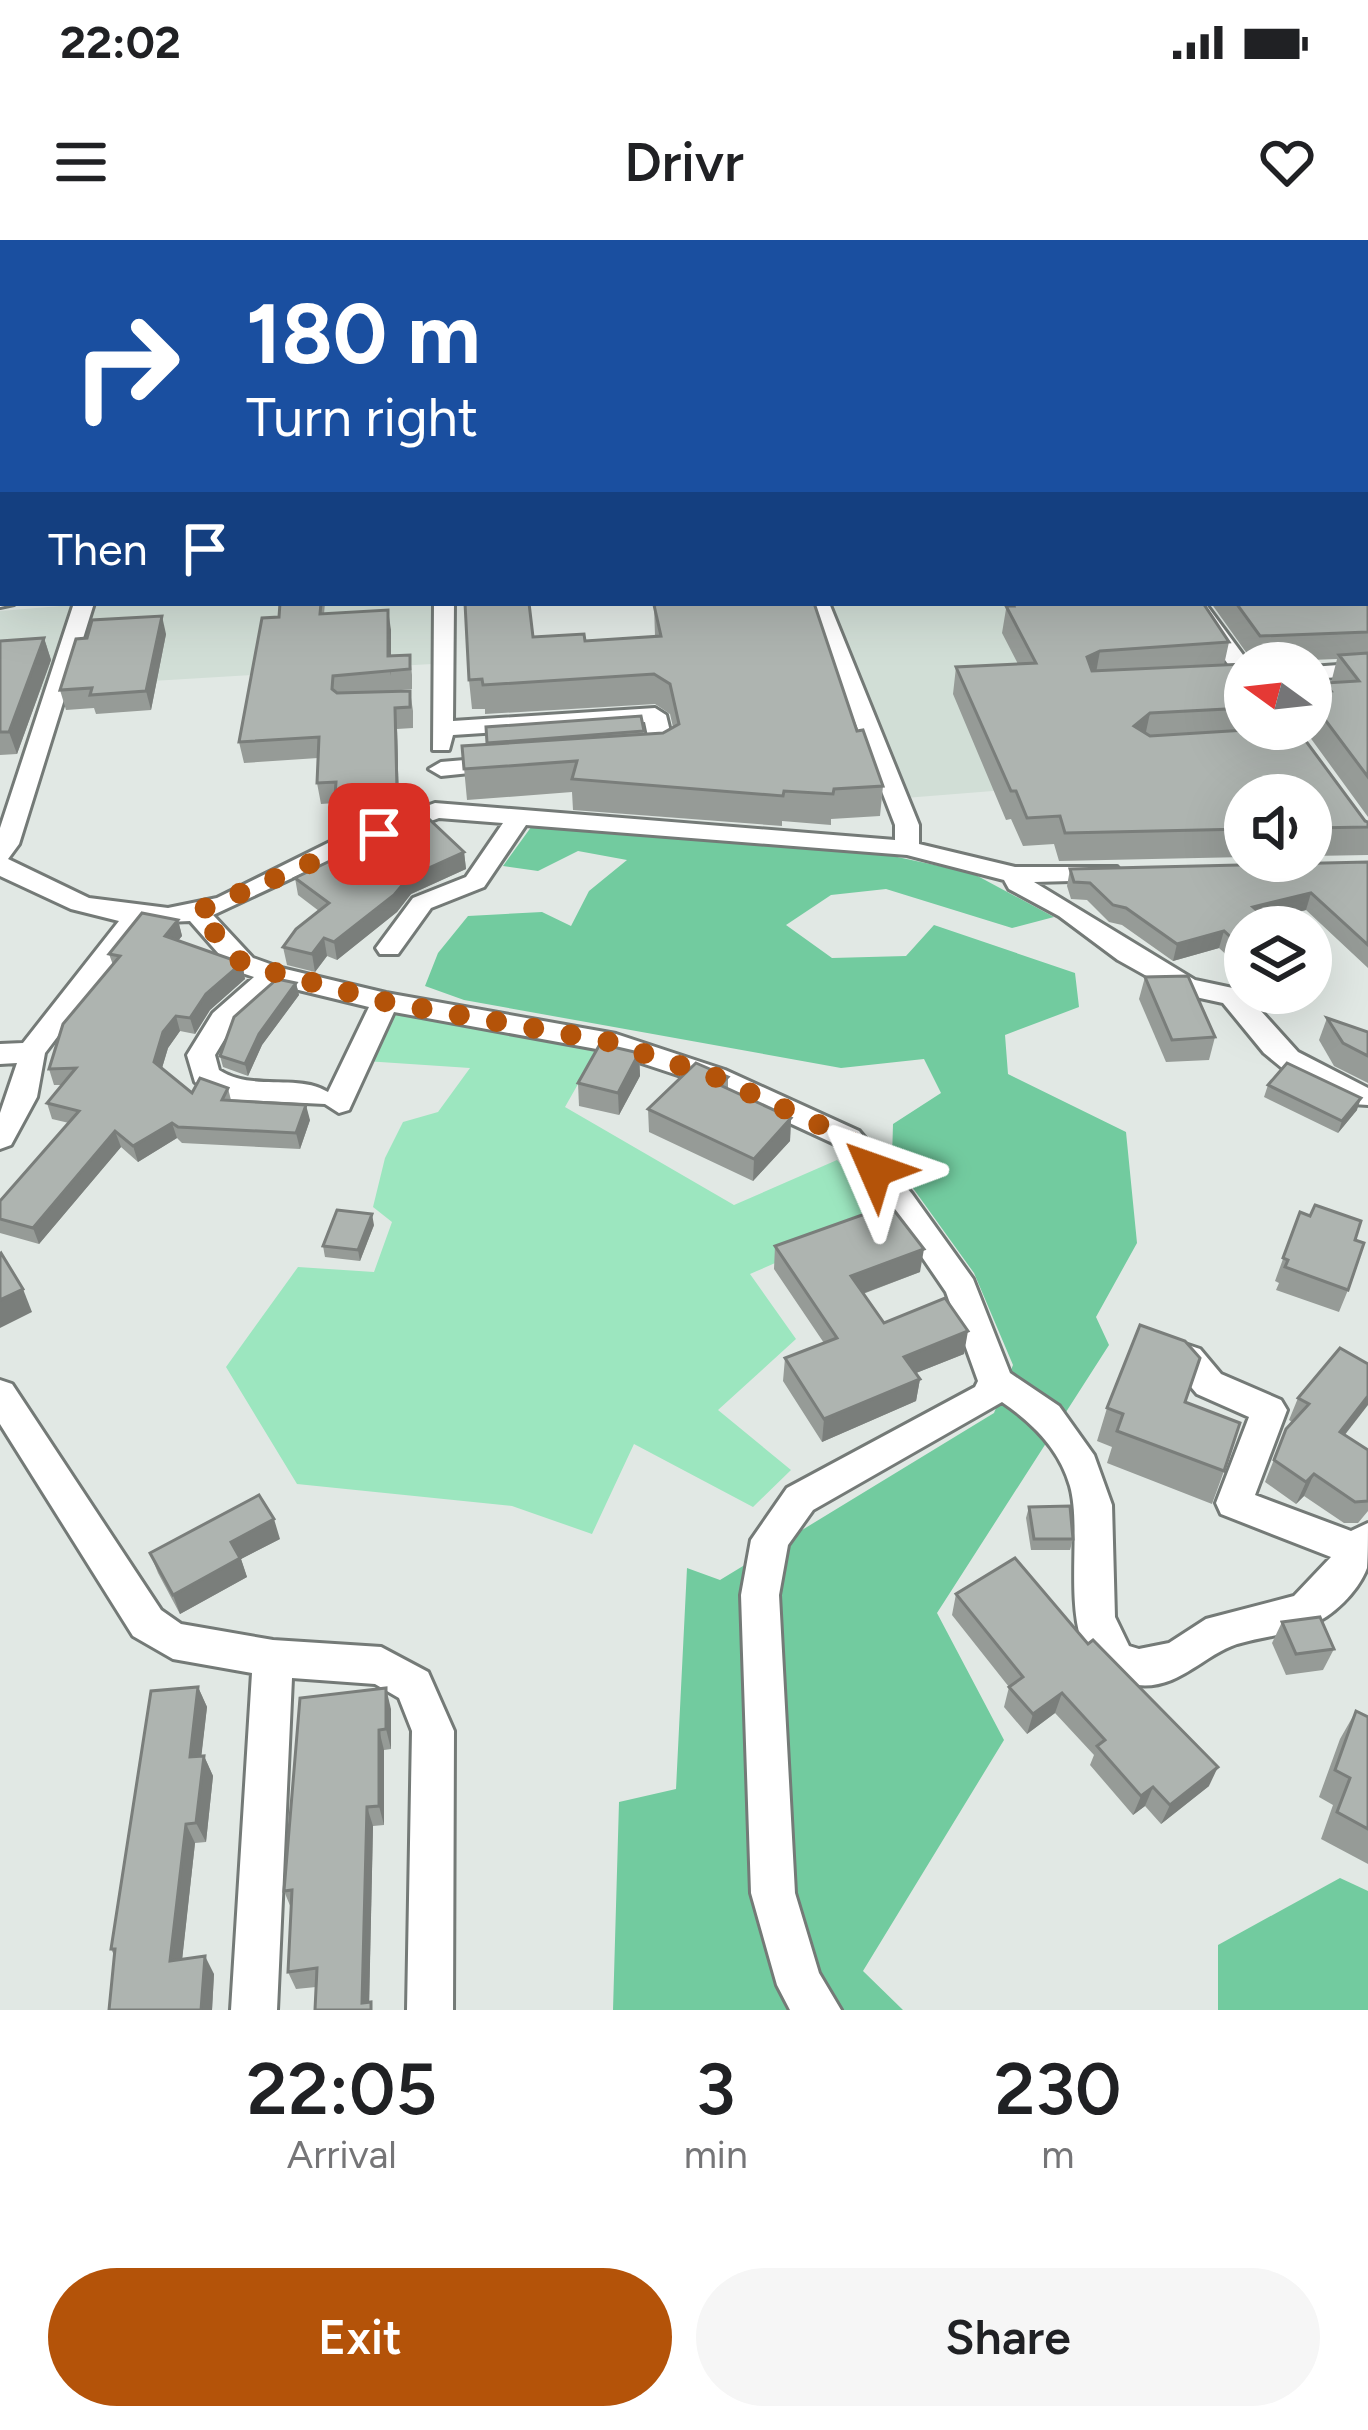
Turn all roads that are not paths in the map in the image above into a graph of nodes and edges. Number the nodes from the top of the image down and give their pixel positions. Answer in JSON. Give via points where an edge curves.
{"nodes":[{"id":1,"x":83,"y":606,"type":"edge"},
{"id":2,"x":444,"y":606,"type":"edge"},
{"id":3,"x":820,"y":606,"type":"edge"},
{"id":4,"x":1197,"y":606,"type":"edge"},
{"id":5,"x":1224,"y":653,"type":"edge"},
{"id":6,"x":1366,"y":669,"type":"edge"},
{"id":7,"x":1332,"y":671,"type":"edge"},
{"id":8,"x":442,"y":730,"type":"junction"},
{"id":9,"x":618,"y":756,"type":"edge"},
{"id":10,"x":530,"y":762,"type":"edge"},
{"id":11,"x":440,"y":769,"type":"junction"},
{"id":12,"x":435,"y":810,"type":"junction"},
{"id":13,"x":520,"y":816,"type":"junction"},
{"id":14,"x":907,"y":848,"type":"junction"},
{"id":15,"x":0,"y":854,"type":"edge"},
{"id":16,"x":0,"y":865,"type":"edge"},
{"id":17,"x":1139,"y":872,"type":"edge"},
{"id":18,"x":1015,"y":874,"type":"junction"},
{"id":19,"x":196,"y":912,"type":"junction"},
{"id":20,"x":134,"y":918,"type":"junction"},
{"id":21,"x":389,"y":948,"type":"dead end"},
{"id":22,"x":273,"y":975,"type":"junction"},
{"id":23,"x":386,"y":1002,"type":"junction"},
{"id":24,"x":32,"y":1052,"type":"junction"},
{"id":25,"x":0,"y":1054,"type":"edge"},
{"id":26,"x":1362,"y":1096,"type":"edge"},
{"id":27,"x":0,"y":1138,"type":"edge"},
{"id":28,"x":1135,"y":1340,"type":"edge"},
{"id":29,"x":996,"y":1382,"type":"junction"},
{"id":30,"x":1,"y":1396,"type":"edge"},
{"id":31,"x":1362,"y":1545,"type":"edge"},
{"id":32,"x":273,"y":1658,"type":"junction"},
{"id":33,"x":254,"y":2010,"type":"edge"},
{"id":34,"x":430,"y":2010,"type":"edge"},
{"id":35,"x":818,"y":2010,"type":"edge"}],
"edges":[{"from":1,"to":15,"type":"street"},
{"from":2,"to":8,"type":"street","via":[[430,699]]},
{"from":3,"to":14,"type":"street","via":[[908,825]]},
{"from":4,"to":5,"type":"street"},
{"from":6,"to":7,"type":"street"},
{"from":8,"to":9,"type":"street","via":[[655,715],[663,752]]},
{"from":8,"to":11,"type":"street"},
{"from":10,"to":11,"type":"street"},
{"from":11,"to":12,"type":"street"},
{"from":12,"to":13,"type":"street"},
{"from":12,"to":19,"type":"street"},
{"from":13,"to":14,"type":"street"},
{"from":13,"to":21,"type":"street","via":[[475,882],[422,903]]},
{"from":14,"to":18,"type":"street"},
{"from":16,"to":20,"type":"street","via":[[26,882]]},
{"from":17,"to":18,"type":"street"},
{"from":18,"to":26,"type":"street","via":[[1018,884],[1187,987],[1232,996],[1274,1051]]},
{"from":19,"to":20,"type":"street"},
{"from":19,"to":22,"type":"street","via":[[243,964]]},
{"from":20,"to":24,"type":"street"},
{"from":22,"to":23,"type":"street"},
{"from":22,"to":23,"type":"street","via":[[223,1019],[201,1055],[205,1075],[231,1092],[327,1100]]},
{"from":23,"to":29,"type":"street","via":[[606,1041],[715,1077],[848,1138],[961,1288]]},
{"from":24,"to":25,"type":"street"},
{"from":24,"to":27,"type":"street"},
{"from":28,"to":31,"type":"street","via":[[1188,1359],[1208,1384],[1269,1410],[1234,1503]]},
{"from":29,"to":31,"type":"street","via":[[1025,1395],[1067,1436],[1093,1505],[1091,1612],[1109,1654],[1132,1666],[1173,1660],[1221,1632],[1312,1606]]},
{"from":29,"to":35,"type":"street","via":[[952,1418],[800,1499],[770,1540],[760,1595],[773,1893],[800,1985]]},
{"from":30,"to":32,"type":"street","via":[[147,1623],[173,1641]]},
{"from":32,"to":33,"type":"street"},
{"from":32,"to":34,"type":"street","via":[[381,1666],[414,1684],[433,1731]]}]}
